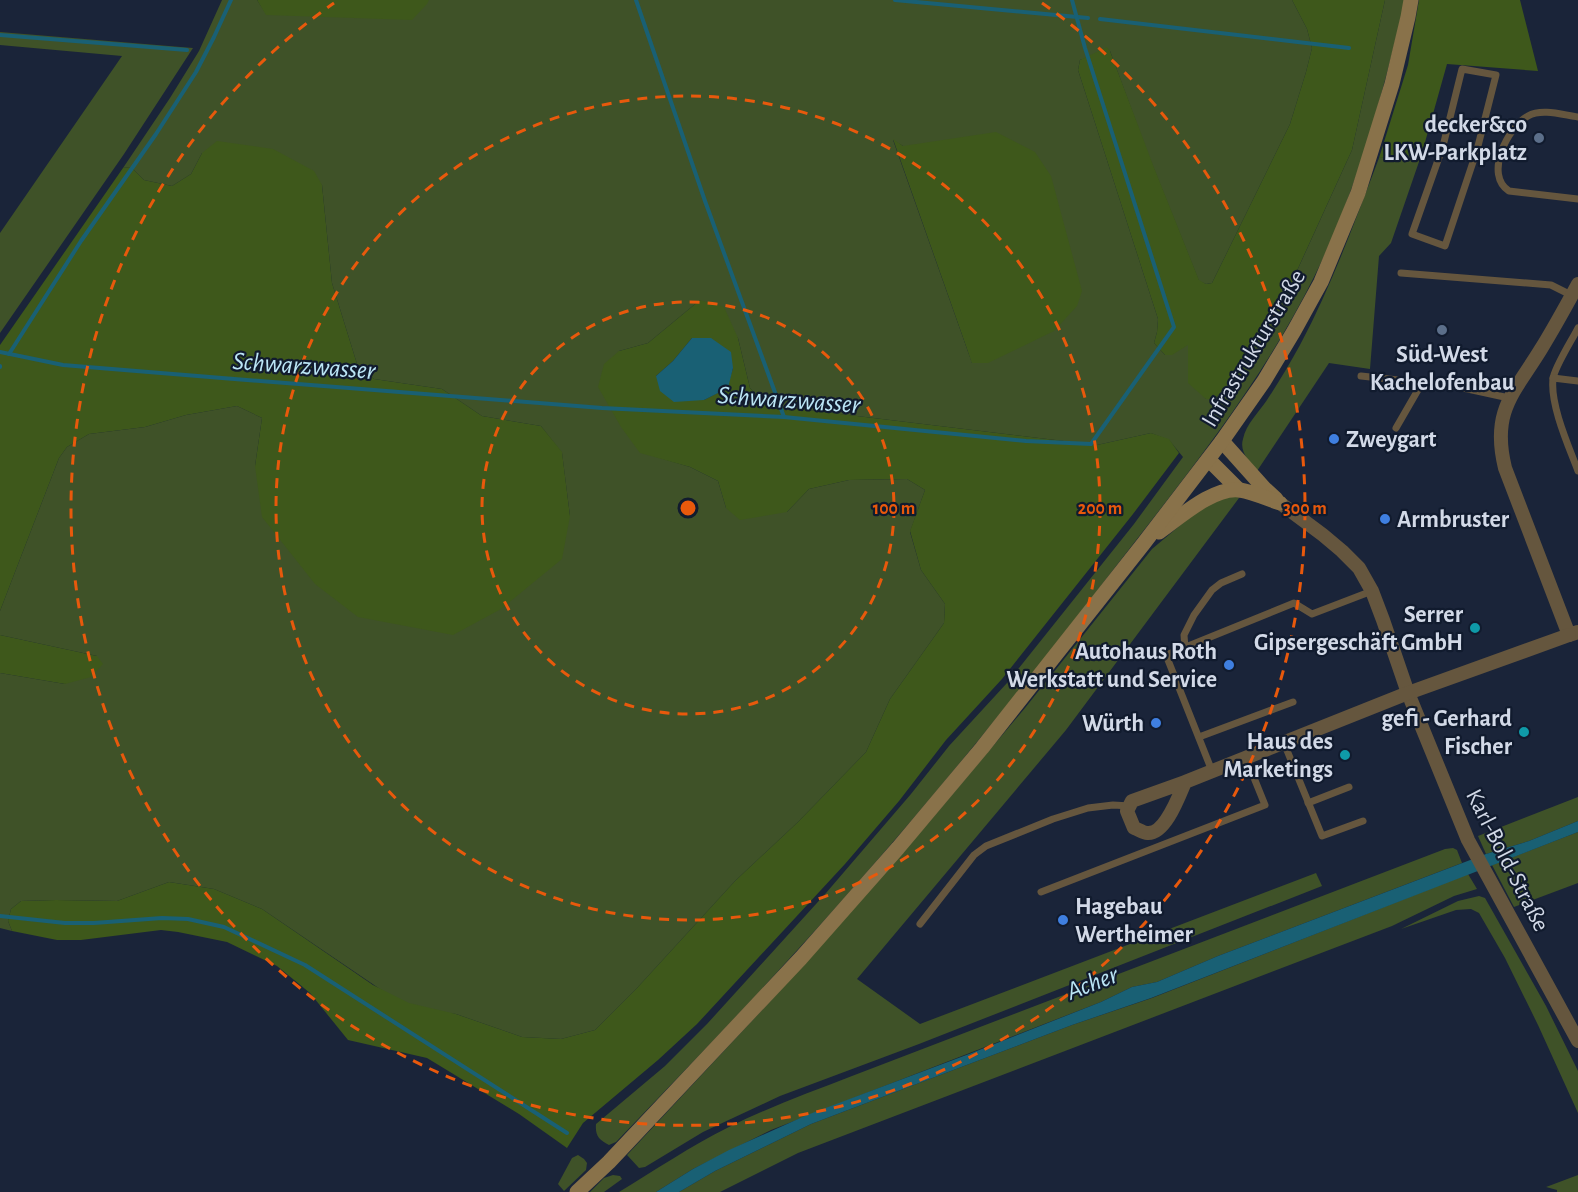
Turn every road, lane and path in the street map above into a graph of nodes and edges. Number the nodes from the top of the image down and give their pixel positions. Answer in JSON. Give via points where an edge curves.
{"nodes":[{"id":1,"x":1411,"y":0,"type":"edge"},
{"id":2,"x":1578,"y":117,"type":"edge"},
{"id":3,"x":1477,"y":150,"type":"junction"},
{"id":4,"x":1500,"y":154,"type":"junction"},
{"id":5,"x":1578,"y":199,"type":"edge"},
{"id":6,"x":1401,"y":273,"type":"dead end"},
{"id":7,"x":1576,"y":292,"type":"edge"},
{"id":8,"x":1578,"y":328,"type":"edge"},
{"id":9,"x":1361,"y":376,"type":"dead end"},
{"id":10,"x":1553,"y":378,"type":"junction"},
{"id":11,"x":1578,"y":381,"type":"edge"},
{"id":12,"x":1422,"y":383,"type":"junction"},
{"id":13,"x":1509,"y":398,"type":"junction"},
{"id":14,"x":1396,"y":428,"type":"dead end"},
{"id":15,"x":1222,"y":441,"type":"junction"},
{"id":16,"x":1209,"y":460,"type":"junction"},
{"id":17,"x":1578,"y":471,"type":"edge"},
{"id":18,"x":1239,"y":490,"type":"junction"},
{"id":19,"x":1280,"y":503,"type":"junction"},
{"id":20,"x":1144,"y":543,"type":"junction"},
{"id":21,"x":1242,"y":574,"type":"dead end"},
{"id":22,"x":1372,"y":591,"type":"junction"},
{"id":23,"x":1573,"y":633,"type":"edge"},
{"id":24,"x":1185,"y":648,"type":"junction"},
{"id":25,"x":1408,"y":693,"type":"junction"},
{"id":26,"x":1293,"y":702,"type":"dead end"},
{"id":27,"x":1199,"y":737,"type":"junction"},
{"id":28,"x":1284,"y":743,"type":"junction"},
{"id":29,"x":1246,"y":758,"type":"junction"},
{"id":30,"x":1212,"y":771,"type":"junction"},
{"id":31,"x":1185,"y":782,"type":"junction"},
{"id":32,"x":1349,"y":787,"type":"dead end"},
{"id":33,"x":1308,"y":803,"type":"junction"},
{"id":34,"x":1130,"y":806,"type":"junction"},
{"id":35,"x":1363,"y":821,"type":"dead end"},
{"id":36,"x":1041,"y":892,"type":"dead end"},
{"id":37,"x":920,"y":924,"type":"dead end"},
{"id":38,"x":1573,"y":1021,"type":"edge"},
{"id":39,"x":1578,"y":1041,"type":"edge"},
{"id":40,"x":577,"y":1192,"type":"edge"}],
"edges":[{"from":1,"to":15,"type":"street","name":"Infrastrukturstraße","via":[[1392,84],[1359,193],[1321,282],[1270,371]]},
{"from":2,"to":4,"type":"lane","via":[[1545,112],[1529,115],[1510,134]]},
{"from":3,"to":3,"type":"lane","via":[[1445,246],[1412,234],[1443,146],[1462,69],[1496,75]]},
{"from":3,"to":4,"type":"lane"},
{"from":4,"to":5,"type":"lane","via":[[1498,176],[1502,186]]},
{"from":6,"to":7,"type":"lane","via":[[1551,285]]},
{"from":7,"to":13,"type":"street"},
{"from":8,"to":10,"type":"lane"},
{"from":9,"to":12,"type":"lane"},
{"from":10,"to":11,"type":"lane"},
{"from":10,"to":17,"type":"lane","via":[[1555,402]]},
{"from":12,"to":13,"type":"lane"},
{"from":12,"to":14,"type":"lane"},
{"from":13,"to":23,"type":"street","via":[[1501,424],[1500,448],[1505,468]]},
{"from":15,"to":16,"type":"street","name":"Infrastrukturstraße"},
{"from":15,"to":19,"type":"street"},
{"from":16,"to":18,"type":"street"},
{"from":16,"to":20,"type":"street","name":"Infrastrukturstraße"},
{"from":18,"to":19,"type":"street"},
{"from":18,"to":20,"type":"street","via":[[1210,497]]},
{"from":19,"to":22,"type":"street","name":"Karl-Bold-Straße","via":[[1342,551],[1359,568]]},
{"from":20,"to":40,"type":"street","name":"Infrastrukturstraße","via":[[975,757],[890,857],[801,958]]},
{"from":21,"to":24,"type":"lane","via":[[1212,590],[1184,635]]},
{"from":22,"to":24,"type":"lane","via":[[1312,614],[1294,603]]},
{"from":22,"to":25,"type":"street","name":"Karl-Bold-Straße"},
{"from":23,"to":25,"type":"street"},
{"from":24,"to":27,"type":"lane","via":[[1166,655]]},
{"from":25,"to":28,"type":"street"},
{"from":25,"to":38,"type":"street","name":"Karl-Bold-Straße","via":[[1468,840]]},
{"from":26,"to":27,"type":"lane"},
{"from":27,"to":30,"type":"lane"},
{"from":28,"to":29,"type":"street"},
{"from":28,"to":33,"type":"lane"},
{"from":29,"to":30,"type":"street"},
{"from":29,"to":36,"type":"lane","via":[[1265,805]]},
{"from":30,"to":31,"type":"street"},
{"from":31,"to":34,"type":"street","via":[[1132,801]]},
{"from":31,"to":34,"type":"street","via":[[1164,825],[1156,832],[1134,828],[1127,811]]},
{"from":32,"to":33,"type":"lane"},
{"from":33,"to":35,"type":"lane","via":[[1322,836]]},
{"from":34,"to":37,"type":"lane","via":[[1088,808],[986,846],[974,855]]},
{"from":38,"to":39,"type":"street","name":"Karl-Bold-Straße"}]}
